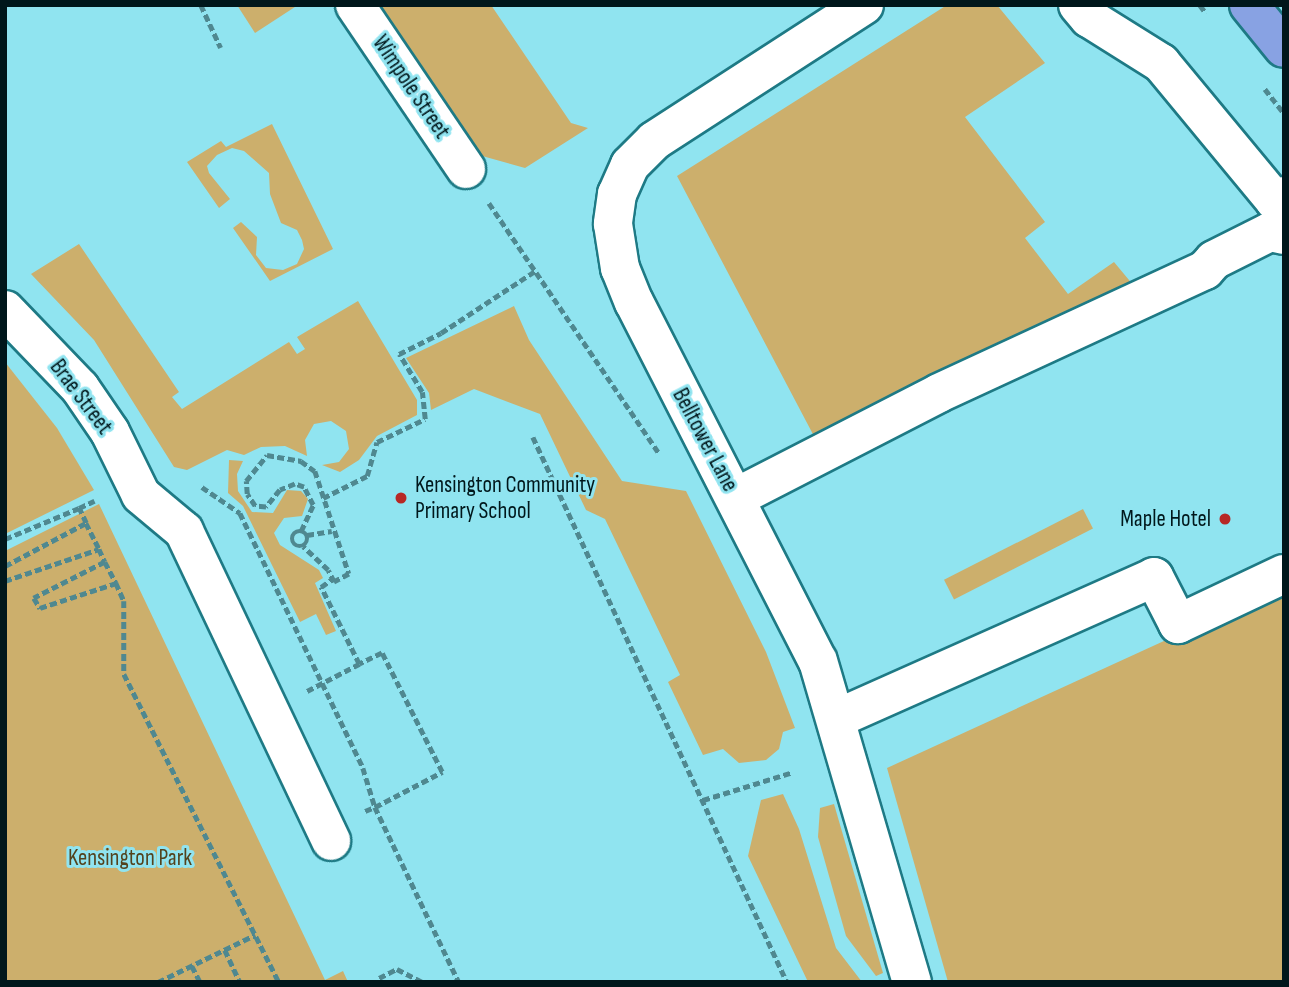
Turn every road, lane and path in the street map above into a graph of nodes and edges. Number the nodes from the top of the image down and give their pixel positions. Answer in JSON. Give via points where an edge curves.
{"nodes":[{"id":1,"x":201,"y":5,"type":"edge"},
{"id":2,"x":355,"y":5,"type":"edge"},
{"id":3,"x":864,"y":5,"type":"edge"},
{"id":4,"x":1078,"y":5,"type":"edge"},
{"id":5,"x":1249,"y":5,"type":"edge"},
{"id":6,"x":221,"y":48,"type":"dead end"},
{"id":7,"x":1284,"y":48,"type":"edge"},
{"id":8,"x":466,"y":169,"type":"joint"},
{"id":9,"x":1284,"y":196,"type":"edge"},
{"id":10,"x":1284,"y":235,"type":"edge"},
{"id":11,"x":535,"y":271,"type":"junction"},
{"id":12,"x":5,"y":310,"type":"edge"},
{"id":13,"x":533,"y":436,"type":"dead end"},
{"id":14,"x":706,"y":446,"type":"junction"},
{"id":15,"x":198,"y":486,"type":"dead end"},
{"id":16,"x":137,"y":488,"type":"junction"},
{"id":17,"x":323,"y":498,"type":"junction"},
{"id":18,"x":735,"y":498,"type":"junction"},
{"id":19,"x":79,"y":508,"type":"junction"},
{"id":20,"x":86,"y":523,"type":"junction"},
{"id":21,"x":301,"y":531,"type":"junction"},
{"id":22,"x":332,"y":531,"type":"junction"},
{"id":23,"x":307,"y":536,"type":"junction"},
{"id":24,"x":5,"y":539,"type":"edge"},
{"id":25,"x":303,"y":547,"type":"junction"},
{"id":26,"x":100,"y":550,"type":"junction"},
{"id":27,"x":105,"y":562,"type":"junction"},
{"id":28,"x":5,"y":566,"type":"edge"},
{"id":29,"x":1284,"y":574,"type":"edge"},
{"id":30,"x":332,"y":579,"type":"junction"},
{"id":31,"x":5,"y":581,"type":"edge"},
{"id":32,"x":116,"y":583,"type":"junction"},
{"id":33,"x":359,"y":664,"type":"junction"},
{"id":34,"x":323,"y":683,"type":"junction"},
{"id":35,"x":269,"y":711,"type":"junction"},
{"id":36,"x":838,"y":718,"type":"junction"},
{"id":37,"x":793,"y":772,"type":"dead end"},
{"id":38,"x":703,"y":800,"type":"junction"},
{"id":39,"x":375,"y":807,"type":"junction"},
{"id":40,"x":331,"y":841,"type":"dead end"},
{"id":41,"x":255,"y":935,"type":"junction"},
{"id":42,"x":225,"y":950,"type":"junction"},
{"id":43,"x":192,"y":966,"type":"junction"},
{"id":44,"x":379,"y":978,"type":"dead end"},
{"id":45,"x":158,"y":982,"type":"edge"},
{"id":46,"x":200,"y":982,"type":"edge"},
{"id":47,"x":240,"y":982,"type":"edge"},
{"id":48,"x":279,"y":982,"type":"edge"},
{"id":49,"x":422,"y":982,"type":"edge"},
{"id":50,"x":459,"y":982,"type":"edge"},
{"id":51,"x":787,"y":982,"type":"edge"},
{"id":52,"x":912,"y":982,"type":"edge"}],
"edges":[{"from":1,"to":6,"type":"path"},
{"from":2,"to":8,"type":"street","name":"Wimpole Street"},
{"from":3,"to":14,"type":"street","name":"Belltower Lane","via":[[654,141],[630,165],[617,194],[613,224],[620,268]]},
{"from":4,"to":9,"type":"street","via":[[1089,18],[1161,63],[1275,201]]},
{"from":5,"to":7,"type":"highway"},
{"from":8,"to":11,"type":"path"},
{"from":10,"to":18,"type":"street","via":[[1270,232],[1214,260],[1205,270],[939,393]]},
{"from":11,"to":14,"type":"path","via":[[666,464]]},
{"from":11,"to":17,"type":"path","via":[[441,333],[398,354],[422,393],[425,419],[377,442],[367,476]]},
{"from":12,"to":16,"type":"street","name":"Brae Street","via":[[80,388],[110,432]]},
{"from":13,"to":38,"type":"path"},
{"from":14,"to":18,"type":"street","name":"Belltower Lane"},
{"from":15,"to":34,"type":"path","via":[[240,513]]},
{"from":16,"to":19,"type":"path"},
{"from":16,"to":35,"type":"street","via":[[184,531]]},
{"from":17,"to":21,"type":"path","via":[[310,466],[273,455],[262,459],[246,481],[251,501],[261,508],[271,505],[275,494],[289,485],[310,492],[313,505]]},
{"from":17,"to":22,"type":"path"},
{"from":18,"to":36,"type":"street","name":"Belltower Lane","via":[[818,661]]},
{"from":19,"to":20,"type":"path"},
{"from":19,"to":24,"type":"path"},
{"from":20,"to":26,"type":"path"},
{"from":20,"to":28,"type":"path"},
{"from":21,"to":23,"type":"path"},
{"from":21,"to":25,"type":"path","via":[[292,539]]},
{"from":22,"to":23,"type":"path"},
{"from":22,"to":30,"type":"path","via":[[349,574]]},
{"from":23,"to":25,"type":"path"},
{"from":25,"to":30,"type":"path"},
{"from":26,"to":27,"type":"path"},
{"from":26,"to":31,"type":"path"},
{"from":27,"to":32,"type":"path"},
{"from":27,"to":32,"type":"path","via":[[34,598],[40,608]]},
{"from":29,"to":36,"type":"street","via":[[1178,624],[1154,576]]},
{"from":30,"to":33,"type":"path","via":[[321,587]]},
{"from":32,"to":41,"type":"path","via":[[124,601],[124,674]]},
{"from":33,"to":34,"type":"path"},
{"from":33,"to":39,"type":"path","via":[[382,653],[442,772]]},
{"from":34,"to":35,"type":"path"},
{"from":34,"to":39,"type":"path","via":[[363,768]]},
{"from":35,"to":40,"type":"street"},
{"from":36,"to":52,"type":"street","name":"Belltower Lane"},
{"from":37,"to":38,"type":"path"},
{"from":38,"to":51,"type":"path"},
{"from":39,"to":50,"type":"path"},
{"from":41,"to":42,"type":"path"},
{"from":41,"to":48,"type":"path"},
{"from":42,"to":43,"type":"path"},
{"from":42,"to":47,"type":"path"},
{"from":43,"to":45,"type":"path"},
{"from":43,"to":46,"type":"path"},
{"from":44,"to":49,"type":"path","via":[[397,969]]}]}
